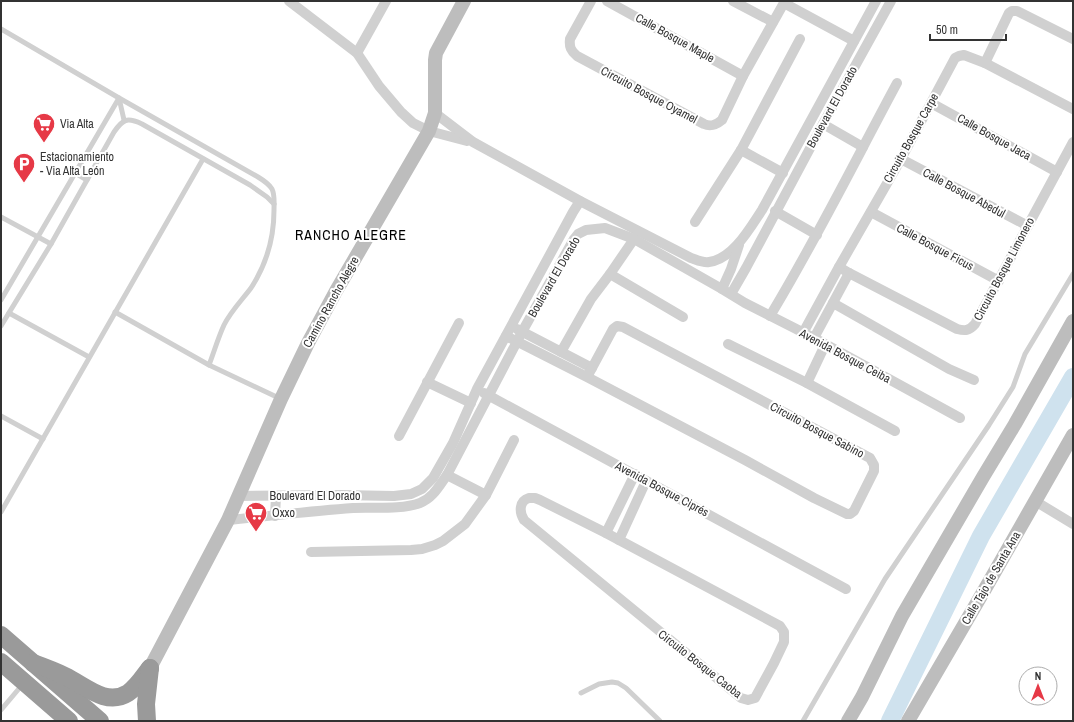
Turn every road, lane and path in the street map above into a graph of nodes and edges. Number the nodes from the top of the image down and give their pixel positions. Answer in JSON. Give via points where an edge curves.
{"nodes":[{"id":1,"x":289,"y":1,"type":"edge"},
{"id":2,"x":386,"y":1,"type":"edge"},
{"id":3,"x":464,"y":1,"type":"edge"},
{"id":4,"x":591,"y":1,"type":"edge"},
{"id":5,"x":607,"y":1,"type":"edge"},
{"id":6,"x":733,"y":1,"type":"edge"},
{"id":7,"x":876,"y":1,"type":"edge"},
{"id":8,"x":891,"y":1,"type":"edge"},
{"id":9,"x":784,"y":2,"type":"edge"},
{"id":10,"x":773,"y":22,"type":"junction"},
{"id":11,"x":1,"y":29,"type":"edge"},
{"id":12,"x":800,"y":39,"type":"dead end"},
{"id":13,"x":1073,"y":39,"type":"edge"},
{"id":14,"x":854,"y":41,"type":"junction"},
{"id":15,"x":357,"y":53,"type":"junction"},
{"id":16,"x":985,"y":63,"type":"junction"},
{"id":17,"x":743,"y":76,"type":"junction"},
{"id":18,"x":897,"y":83,"type":"dead end"},
{"id":19,"x":119,"y":98,"type":"junction"},
{"id":20,"x":931,"y":103,"type":"junction"},
{"id":21,"x":1073,"y":109,"type":"edge"},
{"id":22,"x":434,"y":113,"type":"junction"},
{"id":23,"x":124,"y":120,"type":"junction"},
{"id":24,"x":823,"y":124,"type":"junction"},
{"id":25,"x":429,"y":131,"type":"junction"},
{"id":26,"x":473,"y":142,"type":"junction"},
{"id":27,"x":1073,"y":142,"type":"edge"},
{"id":28,"x":863,"y":147,"type":"junction"},
{"id":29,"x":741,"y":150,"type":"junction"},
{"id":30,"x":203,"y":159,"type":"junction"},
{"id":31,"x":901,"y":159,"type":"junction"},
{"id":32,"x":1057,"y":172,"type":"junction"},
{"id":33,"x":75,"y":173,"type":"junction"},
{"id":34,"x":783,"y":173,"type":"junction"},
{"id":35,"x":87,"y":180,"type":"junction"},
{"id":36,"x":580,"y":201,"type":"junction"},
{"id":37,"x":274,"y":204,"type":"junction"},
{"id":38,"x":775,"y":211,"type":"junction"},
{"id":39,"x":871,"y":212,"type":"junction"},
{"id":40,"x":1,"y":216,"type":"edge"},
{"id":41,"x":695,"y":222,"type":"dead end"},
{"id":42,"x":1028,"y":226,"type":"junction"},
{"id":43,"x":817,"y":235,"type":"junction"},
{"id":44,"x":38,"y":238,"type":"junction"},
{"id":45,"x":634,"y":239,"type":"junction"},
{"id":46,"x":741,"y":241,"type":"junction"},
{"id":47,"x":50,"y":244,"type":"junction"},
{"id":48,"x":839,"y":266,"type":"junction"},
{"id":49,"x":849,"y":273,"type":"junction"},
{"id":50,"x":610,"y":274,"type":"junction"},
{"id":51,"x":1073,"y":274,"type":"edge"},
{"id":52,"x":999,"y":281,"type":"junction"},
{"id":53,"x":726,"y":291,"type":"junction"},
{"id":54,"x":1,"y":300,"type":"edge"},
{"id":55,"x":833,"y":303,"type":"junction"},
{"id":56,"x":115,"y":312,"type":"junction"},
{"id":57,"x":8,"y":313,"type":"junction"},
{"id":58,"x":770,"y":316,"type":"junction"},
{"id":59,"x":683,"y":317,"type":"dead end"},
{"id":60,"x":1073,"y":321,"type":"edge"},
{"id":61,"x":459,"y":323,"type":"dead end"},
{"id":62,"x":1,"y":326,"type":"edge"},
{"id":63,"x":511,"y":326,"type":"junction"},
{"id":64,"x":522,"y":332,"type":"junction"},
{"id":65,"x":803,"y":333,"type":"junction"},
{"id":66,"x":506,"y":336,"type":"junction"},
{"id":67,"x":814,"y":338,"type":"junction"},
{"id":68,"x":518,"y":342,"type":"junction"},
{"id":69,"x":728,"y":344,"type":"dead end"},
{"id":70,"x":826,"y":345,"type":"junction"},
{"id":71,"x":561,"y":352,"type":"junction"},
{"id":72,"x":90,"y":357,"type":"junction"},
{"id":73,"x":209,"y":365,"type":"junction"},
{"id":74,"x":592,"y":368,"type":"junction"},
{"id":75,"x":588,"y":377,"type":"junction"},
{"id":76,"x":974,"y":380,"type":"dead end"},
{"id":77,"x":428,"y":382,"type":"junction"},
{"id":78,"x":807,"y":383,"type":"junction"},
{"id":79,"x":477,"y":389,"type":"junction"},
{"id":80,"x":489,"y":395,"type":"junction"},
{"id":81,"x":281,"y":399,"type":"junction"},
{"id":82,"x":471,"y":402,"type":"junction"},
{"id":83,"x":1,"y":416,"type":"edge"},
{"id":84,"x":960,"y":418,"type":"dead end"},
{"id":85,"x":894,"y":431,"type":"dead end"},
{"id":86,"x":1073,"y":435,"type":"edge"},
{"id":87,"x":399,"y":436,"type":"dead end"},
{"id":88,"x":43,"y":439,"type":"junction"},
{"id":89,"x":514,"y":440,"type":"dead end"},
{"id":90,"x":635,"y":474,"type":"junction"},
{"id":91,"x":447,"y":475,"type":"junction"},
{"id":92,"x":646,"y":481,"type":"junction"},
{"id":93,"x":340,"y":495,"type":"junction"},
{"id":94,"x":486,"y":495,"type":"junction"},
{"id":95,"x":239,"y":496,"type":"junction"},
{"id":96,"x":276,"y":496,"type":"junction"},
{"id":97,"x":1035,"y":501,"type":"junction"},
{"id":98,"x":341,"y":510,"type":"junction"},
{"id":99,"x":1,"y":512,"type":"edge"},
{"id":100,"x":275,"y":516,"type":"junction"},
{"id":101,"x":228,"y":520,"type":"junction"},
{"id":102,"x":1073,"y":524,"type":"edge"},
{"id":103,"x":606,"y":533,"type":"junction"},
{"id":104,"x":619,"y":540,"type":"junction"},
{"id":105,"x":311,"y":552,"type":"dead end"},
{"id":106,"x":846,"y":589,"type":"dead end"},
{"id":107,"x":1,"y":636,"type":"edge"},
{"id":108,"x":1,"y":662,"type":"edge"},
{"id":109,"x":33,"y":664,"type":"junction"},
{"id":110,"x":150,"y":668,"type":"junction"},
{"id":111,"x":24,"y":683,"type":"junction"},
{"id":112,"x":581,"y":694,"type":"dead end"},
{"id":113,"x":1,"y":710,"type":"edge"},
{"id":114,"x":69,"y":721,"type":"edge"},
{"id":115,"x":100,"y":721,"type":"edge"},
{"id":116,"x":147,"y":721,"type":"edge"},
{"id":117,"x":660,"y":721,"type":"edge"},
{"id":118,"x":803,"y":721,"type":"edge"},
{"id":119,"x":848,"y":721,"type":"edge"},
{"id":120,"x":908,"y":721,"type":"edge"}],
"edges":[{"from":1,"to":15,"type":"street","name":"Boulevard El Dorado"},
{"from":2,"to":15,"type":"street"},
{"from":3,"to":22,"type":"street","name":"Camino Rancho Alegre","via":[[436,54]]},
{"from":4,"to":17,"type":"street","name":"Circuito Bosque Oyamel","via":[[570,39],[573,53],[704,124],[716,125],[722,120]]},
{"from":5,"to":17,"type":"street","name":"Calle Bosque Maple"},
{"from":6,"to":10,"type":"street"},
{"from":7,"to":14,"type":"street","name":"Boulevard El Dorado"},
{"from":8,"to":24,"type":"street","name":"Boulevard El Dorado"},
{"from":9,"to":10,"type":"street","name":"Circuito Bosque Oyamel"},
{"from":9,"to":14,"type":"street"},
{"from":10,"to":17,"type":"street","name":"Circuito Bosque Oyamel"},
{"from":11,"to":19,"type":"lane"},
{"from":12,"to":29,"type":"street"},
{"from":13,"to":16,"type":"street","via":[[1017,11],[1012,11]]},
{"from":14,"to":34,"type":"street","name":"Boulevard El Dorado"},
{"from":15,"to":25,"type":"street","name":"Boulevard El Dorado","via":[[379,86],[401,112],[413,123]]},
{"from":16,"to":20,"type":"street","name":"Circuito Bosque Carpe","via":[[964,55],[957,56]]},
{"from":16,"to":21,"type":"street","name":"Circuito Bosque Carpe"},
{"from":18,"to":28,"type":"street"},
{"from":19,"to":23,"type":"lane"},
{"from":19,"to":33,"type":"lane"},
{"from":19,"to":37,"type":"lane","via":[[265,182],[272,190]]},
{"from":20,"to":31,"type":"street","name":"Circuito Bosque Carpe"},
{"from":20,"to":32,"type":"street","name":"Calle Bosque Jaca"},
{"from":22,"to":25,"type":"street","name":"Camino Rancho Alegre"},
{"from":22,"to":26,"type":"street","name":"Boulevard El Dorado"},
{"from":23,"to":30,"type":"lane","via":[[142,124]]},
{"from":23,"to":35,"type":"lane","via":[[114,132]]},
{"from":24,"to":28,"type":"street"},
{"from":24,"to":38,"type":"street","name":"Boulevard El Dorado"},
{"from":25,"to":26,"type":"street","name":"Boulevard El Dorado"},
{"from":25,"to":81,"type":"street","name":"Camino Rancho Alegre","via":[[329,304]]},
{"from":26,"to":36,"type":"street","name":"Boulevard El Dorado"},
{"from":27,"to":32,"type":"street","name":"Circuito Bosque Limonero"},
{"from":28,"to":43,"type":"street"},
{"from":29,"to":34,"type":"street"},
{"from":29,"to":41,"type":"street"},
{"from":30,"to":37,"type":"lane","via":[[254,188]]},
{"from":30,"to":56,"type":"lane"},
{"from":31,"to":39,"type":"street","name":"Circuito Bosque Carpe"},
{"from":31,"to":42,"type":"street","name":"Calle Bosque Abedul"},
{"from":32,"to":42,"type":"street","name":"Circuito Bosque Limonero"},
{"from":33,"to":35,"type":"lane"},
{"from":33,"to":44,"type":"lane"},
{"from":34,"to":46,"type":"street","name":"Boulevard El Dorado"},
{"from":35,"to":47,"type":"lane"},
{"from":36,"to":46,"type":"street","name":"Boulevard El Dorado","via":[[700,261],[710,262],[724,256]]},
{"from":36,"to":63,"type":"street","name":"Boulevard El Dorado"},
{"from":37,"to":73,"type":"lane","via":[[270,246],[264,262],[251,288],[224,326]]},
{"from":38,"to":43,"type":"street"},
{"from":38,"to":53,"type":"street","name":"Boulevard El Dorado","via":[[746,268]]},
{"from":39,"to":48,"type":"street","name":"Circuito Bosque Carpe"},
{"from":39,"to":52,"type":"street","name":"Calle Bosque Ficus"},
{"from":40,"to":44,"type":"lane"},
{"from":42,"to":52,"type":"street","name":"Circuito Bosque Limonero"},
{"from":43,"to":58,"type":"street"},
{"from":44,"to":47,"type":"lane"},
{"from":44,"to":54,"type":"lane"},
{"from":45,"to":50,"type":"street"},
{"from":45,"to":53,"type":"street","name":"Boulevard El Dorado"},
{"from":45,"to":64,"type":"street","name":"Boulevard El Dorado","via":[[605,228],[586,230],[578,234]]},
{"from":46,"to":53,"type":"street"},
{"from":47,"to":57,"type":"lane"},
{"from":48,"to":49,"type":"street","name":"Circuito Bosque Limonero"},
{"from":48,"to":65,"type":"street","name":"Circuito Bosque Carpe"},
{"from":49,"to":52,"type":"street","name":"Circuito Bosque Limonero","via":[[963,330],[968,330],[975,324]]},
{"from":49,"to":55,"type":"street"},
{"from":50,"to":59,"type":"street"},
{"from":50,"to":71,"type":"street","via":[[591,298]]},
{"from":51,"to":118,"type":"lane","via":[[1025,354],[1013,387],[885,579]]},
{"from":53,"to":58,"type":"street","name":"Avenida Bosque Ceiba"},
{"from":55,"to":67,"type":"street"},
{"from":55,"to":76,"type":"street"},
{"from":56,"to":72,"type":"lane"},
{"from":56,"to":73,"type":"lane"},
{"from":57,"to":62,"type":"lane"},
{"from":57,"to":72,"type":"lane"},
{"from":58,"to":65,"type":"street","name":"Avenida Bosque Ceiba"},
{"from":60,"to":119,"type":"street","via":[[902,616]]},
{"from":61,"to":77,"type":"street"},
{"from":63,"to":64,"type":"street"},
{"from":63,"to":66,"type":"street","name":"Boulevard El Dorado"},
{"from":64,"to":68,"type":"street","name":"Boulevard El Dorado"},
{"from":64,"to":71,"type":"street"},
{"from":65,"to":67,"type":"street","name":"Avenida Bosque Ceiba"},
{"from":66,"to":68,"type":"street","name":"Circuito Bosque Sabino"},
{"from":66,"to":79,"type":"street","name":"Boulevard El Dorado"},
{"from":67,"to":70,"type":"street","name":"Avenida Bosque Ceiba"},
{"from":68,"to":75,"type":"street","name":"Circuito Bosque Sabino"},
{"from":68,"to":80,"type":"street","name":"Boulevard El Dorado"},
{"from":69,"to":78,"type":"street"},
{"from":70,"to":78,"type":"street"},
{"from":70,"to":84,"type":"street","name":"Avenida Bosque Ceiba"},
{"from":71,"to":74,"type":"street"},
{"from":72,"to":88,"type":"lane"},
{"from":73,"to":81,"type":"lane"},
{"from":74,"to":75,"type":"street","name":"Circuito Bosque Sabino"},
{"from":74,"to":75,"type":"street","name":"Circuito Bosque Sabino","via":[[613,329],[623,326],[870,458],[874,471],[854,511],[847,514]]},
{"from":77,"to":82,"type":"street"},
{"from":77,"to":87,"type":"street"},
{"from":78,"to":85,"type":"street"},
{"from":79,"to":80,"type":"street","name":"Avenida Bosque Ciprés"},
{"from":79,"to":82,"type":"street","name":"Boulevard El Dorado"},
{"from":80,"to":90,"type":"street","name":"Avenida Bosque Ciprés"},
{"from":80,"to":91,"type":"street","name":"Boulevard El Dorado"},
{"from":81,"to":95,"type":"street","name":"Camino Rancho Alegre"},
{"from":82,"to":93,"type":"street","name":"Boulevard El Dorado","via":[[453,443],[433,478],[422,489],[411,494],[394,496]]},
{"from":83,"to":88,"type":"lane"},
{"from":86,"to":97,"type":"street","name":"Calle Tajo de Santa Ana"},
{"from":88,"to":99,"type":"lane"},
{"from":89,"to":94,"type":"street"},
{"from":90,"to":92,"type":"street","name":"Avenida Bosque Ciprés"},
{"from":90,"to":103,"type":"street"},
{"from":91,"to":94,"type":"street"},
{"from":91,"to":98,"type":"street","name":"Boulevard El Dorado","via":[[436,492],[420,503]]},
{"from":92,"to":104,"type":"street"},
{"from":92,"to":106,"type":"street","name":"Avenida Bosque Ciprés"},
{"from":93,"to":96,"type":"street","name":"Boulevard El Dorado"},
{"from":93,"to":98,"type":"street"},
{"from":94,"to":105,"type":"street","via":[[465,524],[436,545],[397,551]]},
{"from":95,"to":96,"type":"street","name":"Boulevard El Dorado"},
{"from":95,"to":101,"type":"street"},
{"from":96,"to":100,"type":"street"},
{"from":97,"to":102,"type":"street"},
{"from":97,"to":120,"type":"street","name":"Calle Tajo de Santa Ana"},
{"from":98,"to":100,"type":"street","name":"Boulevard El Dorado"},
{"from":100,"to":101,"type":"street","name":"Boulevard El Dorado"},
{"from":101,"to":110,"type":"street"},
{"from":103,"to":104,"type":"street","name":"Circuito Bosque Caoba"},
{"from":103,"to":104,"type":"street","name":"Circuito Bosque Caoba","via":[[540,500],[532,498],[522,502],[520,512],[524,520],[741,698],[755,698],[784,642],[784,632],[780,626]]},
{"from":107,"to":109,"type":"highway"},
{"from":108,"to":111,"type":"highway"},
{"from":109,"to":110,"type":"highway","via":[[66,677],[96,694],[111,698],[127,694]]},
{"from":109,"to":115,"type":"highway"},
{"from":110,"to":116,"type":"highway"},
{"from":111,"to":113,"type":"lane"},
{"from":111,"to":114,"type":"highway"},
{"from":112,"to":117,"type":"lane","via":[[599,684],[618,683]]}]}
